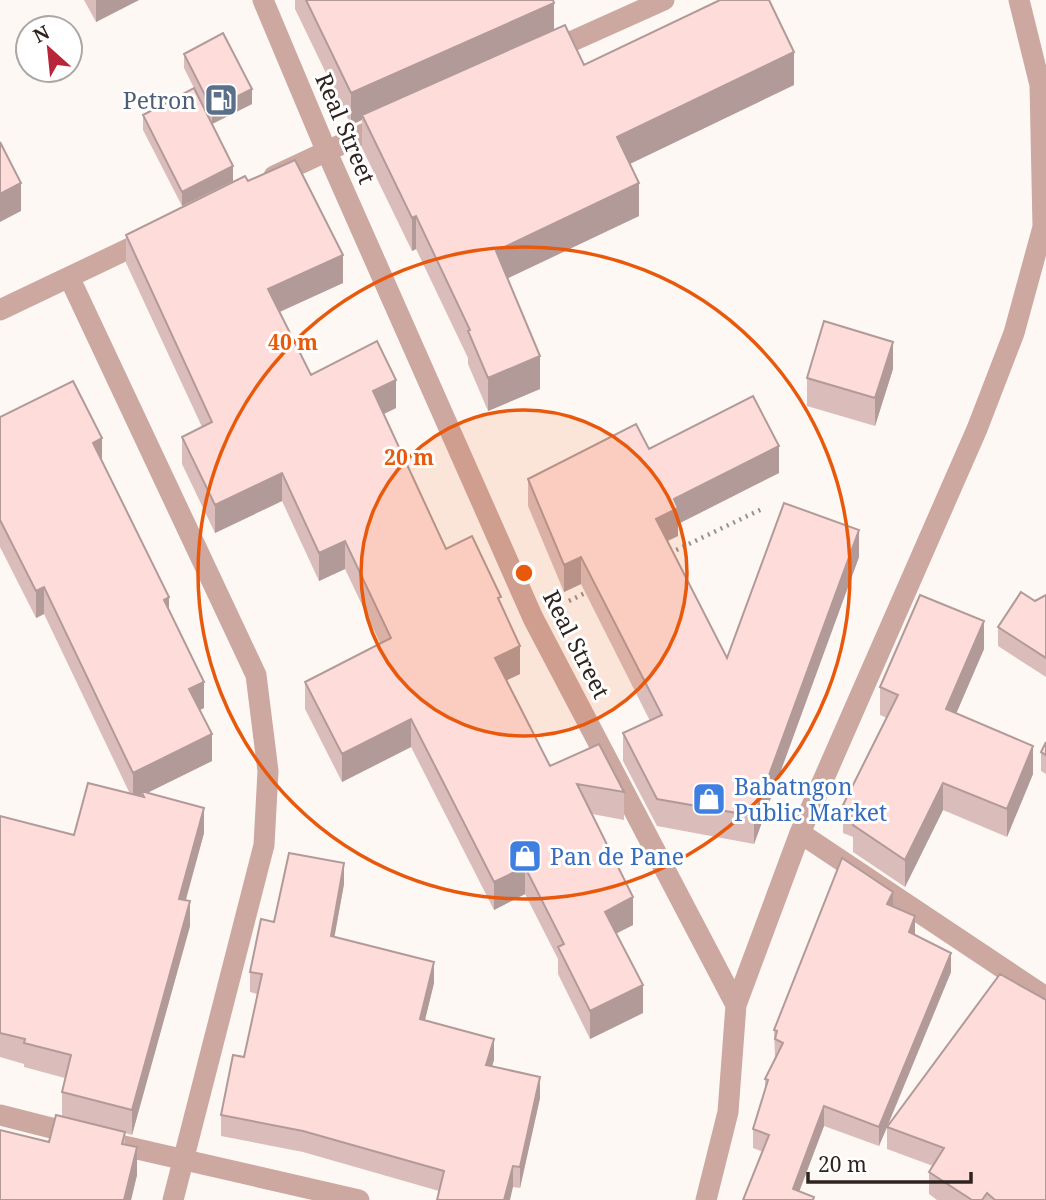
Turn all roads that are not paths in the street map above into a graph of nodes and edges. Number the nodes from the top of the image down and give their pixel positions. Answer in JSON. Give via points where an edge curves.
{"nodes":[{"id":1,"x":263,"y":0,"type":"edge"},
{"id":2,"x":664,"y":0,"type":"edge"},
{"id":3,"x":1019,"y":0,"type":"edge"},
{"id":4,"x":526,"y":61,"type":"edge"},
{"id":5,"x":401,"y":117,"type":"edge"},
{"id":6,"x":326,"y":150,"type":"junction"},
{"id":7,"x":253,"y":187,"type":"edge"},
{"id":8,"x":167,"y":230,"type":"edge"},
{"id":9,"x":69,"y":279,"type":"junction"},
{"id":10,"x":0,"y":310,"type":"edge"},
{"id":11,"x":800,"y":833,"type":"junction"},
{"id":12,"x":1046,"y":997,"type":"edge"},
{"id":13,"x":736,"y":1005,"type":"junction"},
{"id":14,"x":0,"y":1115,"type":"edge"},
{"id":15,"x":182,"y":1161,"type":"junction"},
{"id":16,"x":173,"y":1200,"type":"edge"},
{"id":17,"x":359,"y":1200,"type":"edge"},
{"id":18,"x":706,"y":1200,"type":"edge"}],
"edges":[{"from":1,"to":6,"type":"street","name":"Real Street"},
{"from":2,"to":4,"type":"street"},
{"from":3,"to":11,"type":"street","via":[[1040,85],[1043,227],[1014,333],[977,429]]},
{"from":5,"to":6,"type":"street"},
{"from":6,"to":7,"type":"street"},
{"from":6,"to":13,"type":"street","name":"Real Street","via":[[533,618]]},
{"from":8,"to":9,"type":"street"},
{"from":9,"to":10,"type":"street"},
{"from":9,"to":15,"type":"street","via":[[256,674],[268,771],[264,845]]},
{"from":11,"to":12,"type":"street"},
{"from":11,"to":13,"type":"street"},
{"from":13,"to":18,"type":"street","via":[[728,1112]]},
{"from":14,"to":15,"type":"street"},
{"from":15,"to":16,"type":"street"},
{"from":15,"to":17,"type":"street"}]}
